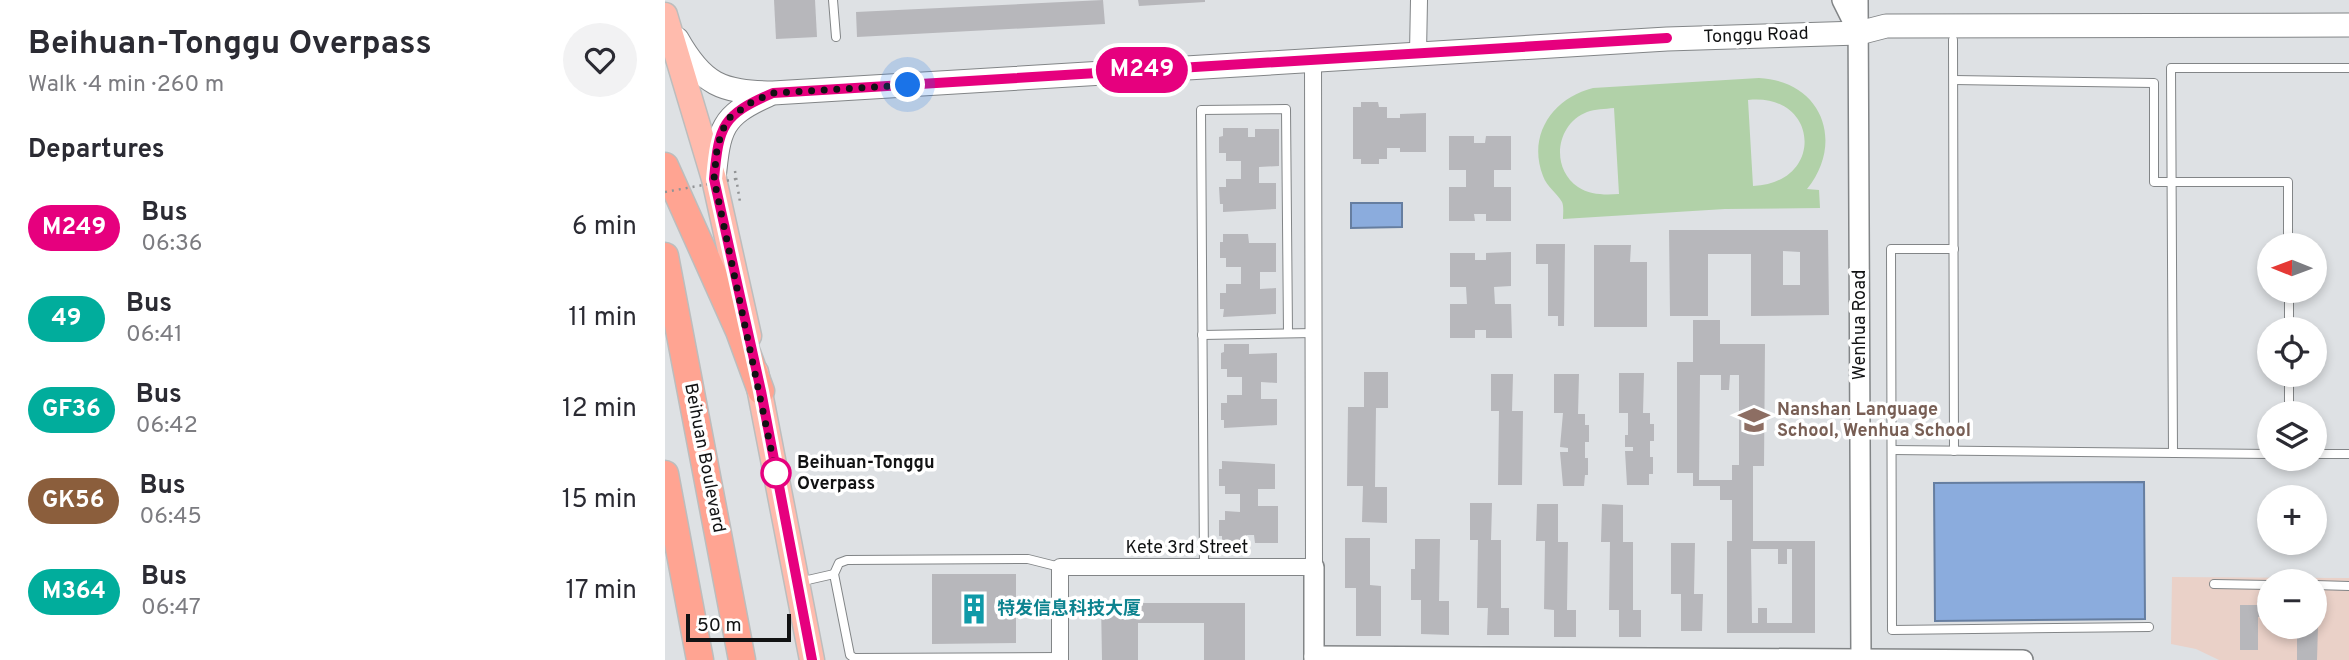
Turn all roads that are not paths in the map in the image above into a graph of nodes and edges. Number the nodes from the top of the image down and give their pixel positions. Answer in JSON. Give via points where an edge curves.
{"nodes":[{"id":1,"x":833,"y":0,"type":"edge"},
{"id":2,"x":1419,"y":0,"type":"edge"},
{"id":3,"x":1842,"y":0,"type":"edge"},
{"id":4,"x":1858,"y":0,"type":"edge"},
{"id":5,"x":666,"y":19,"type":"edge"},
{"id":6,"x":2349,"y":25,"type":"edge"},
{"id":7,"x":1859,"y":33,"type":"junction"},
{"id":8,"x":836,"y":37,"type":"dead end"},
{"id":9,"x":2349,"y":39,"type":"edge"},
{"id":10,"x":1953,"y":40,"type":"junction"},
{"id":11,"x":1418,"y":53,"type":"junction"},
{"id":12,"x":1313,"y":60,"type":"junction"},
{"id":13,"x":2349,"y":68,"type":"edge"},
{"id":14,"x":1954,"y":80,"type":"junction"},
{"id":15,"x":773,"y":93,"type":"junction"},
{"id":16,"x":665,"y":166,"type":"edge"},
{"id":17,"x":714,"y":179,"type":"junction"},
{"id":18,"x":2171,"y":182,"type":"junction"},
{"id":19,"x":2288,"y":233,"type":"edge"},
{"id":20,"x":1954,"y":249,"type":"junction"},
{"id":21,"x":665,"y":256,"type":"edge"},
{"id":22,"x":1288,"y":333,"type":"junction"},
{"id":23,"x":1314,"y":333,"type":"junction"},
{"id":24,"x":1202,"y":335,"type":"junction"},
{"id":25,"x":761,"y":391,"type":"junction"},
{"id":26,"x":1892,"y":450,"type":"junction"},
{"id":27,"x":1954,"y":451,"type":"junction"},
{"id":28,"x":2173,"y":453,"type":"junction"},
{"id":29,"x":2257,"y":454,"type":"edge"},
{"id":30,"x":2327,"y":454,"type":"edge"},
{"id":31,"x":2349,"y":454,"type":"edge"},
{"id":32,"x":665,"y":474,"type":"edge"},
{"id":33,"x":1060,"y":567,"type":"junction"},
{"id":34,"x":1204,"y":567,"type":"junction"},
{"id":35,"x":1314,"y":567,"type":"junction"},
{"id":36,"x":834,"y":574,"type":"junction"},
{"id":37,"x":797,"y":582,"type":"junction"},
{"id":38,"x":2214,"y":584,"type":"dead end"},
{"id":39,"x":2257,"y":585,"type":"edge"},
{"id":40,"x":2327,"y":585,"type":"edge"},
{"id":41,"x":2349,"y":586,"type":"edge"},
{"id":42,"x":2150,"y":627,"type":"dead end"},
{"id":43,"x":1314,"y":658,"type":"edge"},
{"id":44,"x":1060,"y":659,"type":"edge"},
{"id":45,"x":1782,"y":659,"type":"edge"},
{"id":46,"x":1861,"y":659,"type":"edge"},
{"id":47,"x":700,"y":660,"type":"edge"},
{"id":48,"x":742,"y":660,"type":"edge"},
{"id":49,"x":812,"y":660,"type":"edge"},
{"id":50,"x":2023,"y":660,"type":"edge"}],
"edges":[{"from":1,"to":8,"type":"lane"},
{"from":2,"to":11,"type":"street"},
{"from":3,"to":7,"type":"street"},
{"from":4,"to":7,"type":"street","name":"Wenhua Road"},
{"from":5,"to":15,"type":"main road","name":"Tonggu Road","via":[[695,69],[709,80],[744,93]]},
{"from":5,"to":17,"type":"main road"},
{"from":6,"to":7,"type":"main road","name":"Tonggu Road","via":[[1886,26]]},
{"from":7,"to":10,"type":"main road","name":"Tonggu Road","via":[[1887,40]]},
{"from":7,"to":11,"type":"main road","name":"Tonggu Road","via":[[1667,38]]},
{"from":7,"to":46,"type":"street","name":"Wenhua Road"},
{"from":9,"to":10,"type":"main road","name":"Tonggu Road"},
{"from":10,"to":14,"type":"lane"},
{"from":11,"to":12,"type":"main road","name":"Tonggu Road"},
{"from":12,"to":15,"type":"main road","name":"Tonggu Road"},
{"from":12,"to":23,"type":"street"},
{"from":13,"to":18,"type":"lane","via":[[2171,68]]},
{"from":14,"to":18,"type":"lane","via":[[2154,83],[2154,182]]},
{"from":14,"to":20,"type":"lane"},
{"from":15,"to":17,"type":"main road","via":[[729,118],[717,149]]},
{"from":16,"to":25,"type":"highway"},
{"from":17,"to":25,"type":"main road"},
{"from":18,"to":19,"type":"lane","via":[[2288,182]]},
{"from":18,"to":28,"type":"lane"},
{"from":20,"to":26,"type":"lane","via":[[1891,249]]},
{"from":20,"to":27,"type":"lane"},
{"from":21,"to":48,"type":"highway","name":"Beihuan Boulevard"},
{"from":22,"to":23,"type":"lane"},
{"from":22,"to":24,"type":"lane"},
{"from":22,"to":24,"type":"lane","via":[[1286,109],[1201,110]]},
{"from":23,"to":35,"type":"street"},
{"from":24,"to":34,"type":"lane"},
{"from":25,"to":37,"type":"main road"},
{"from":26,"to":27,"type":"lane"},
{"from":26,"to":42,"type":"lane","via":[[1892,630]]},
{"from":27,"to":28,"type":"lane"},
{"from":28,"to":29,"type":"lane"},
{"from":30,"to":31,"type":"lane"},
{"from":32,"to":47,"type":"highway"},
{"from":33,"to":34,"type":"street","name":"Kete 3rd Street"},
{"from":33,"to":36,"type":"lane","via":[[1028,559],[847,560],[836,566]]},
{"from":33,"to":44,"type":"street"},
{"from":34,"to":35,"type":"street","name":"Kete 3rd Street"},
{"from":35,"to":43,"type":"street"},
{"from":36,"to":37,"type":"lane"},
{"from":36,"to":44,"type":"lane","via":[[854,658]]},
{"from":37,"to":49,"type":"main road"},
{"from":38,"to":39,"type":"lane"},
{"from":40,"to":41,"type":"lane"},
{"from":43,"to":45,"type":"street"},
{"from":45,"to":46,"type":"street"},
{"from":46,"to":50,"type":"street"}]}
